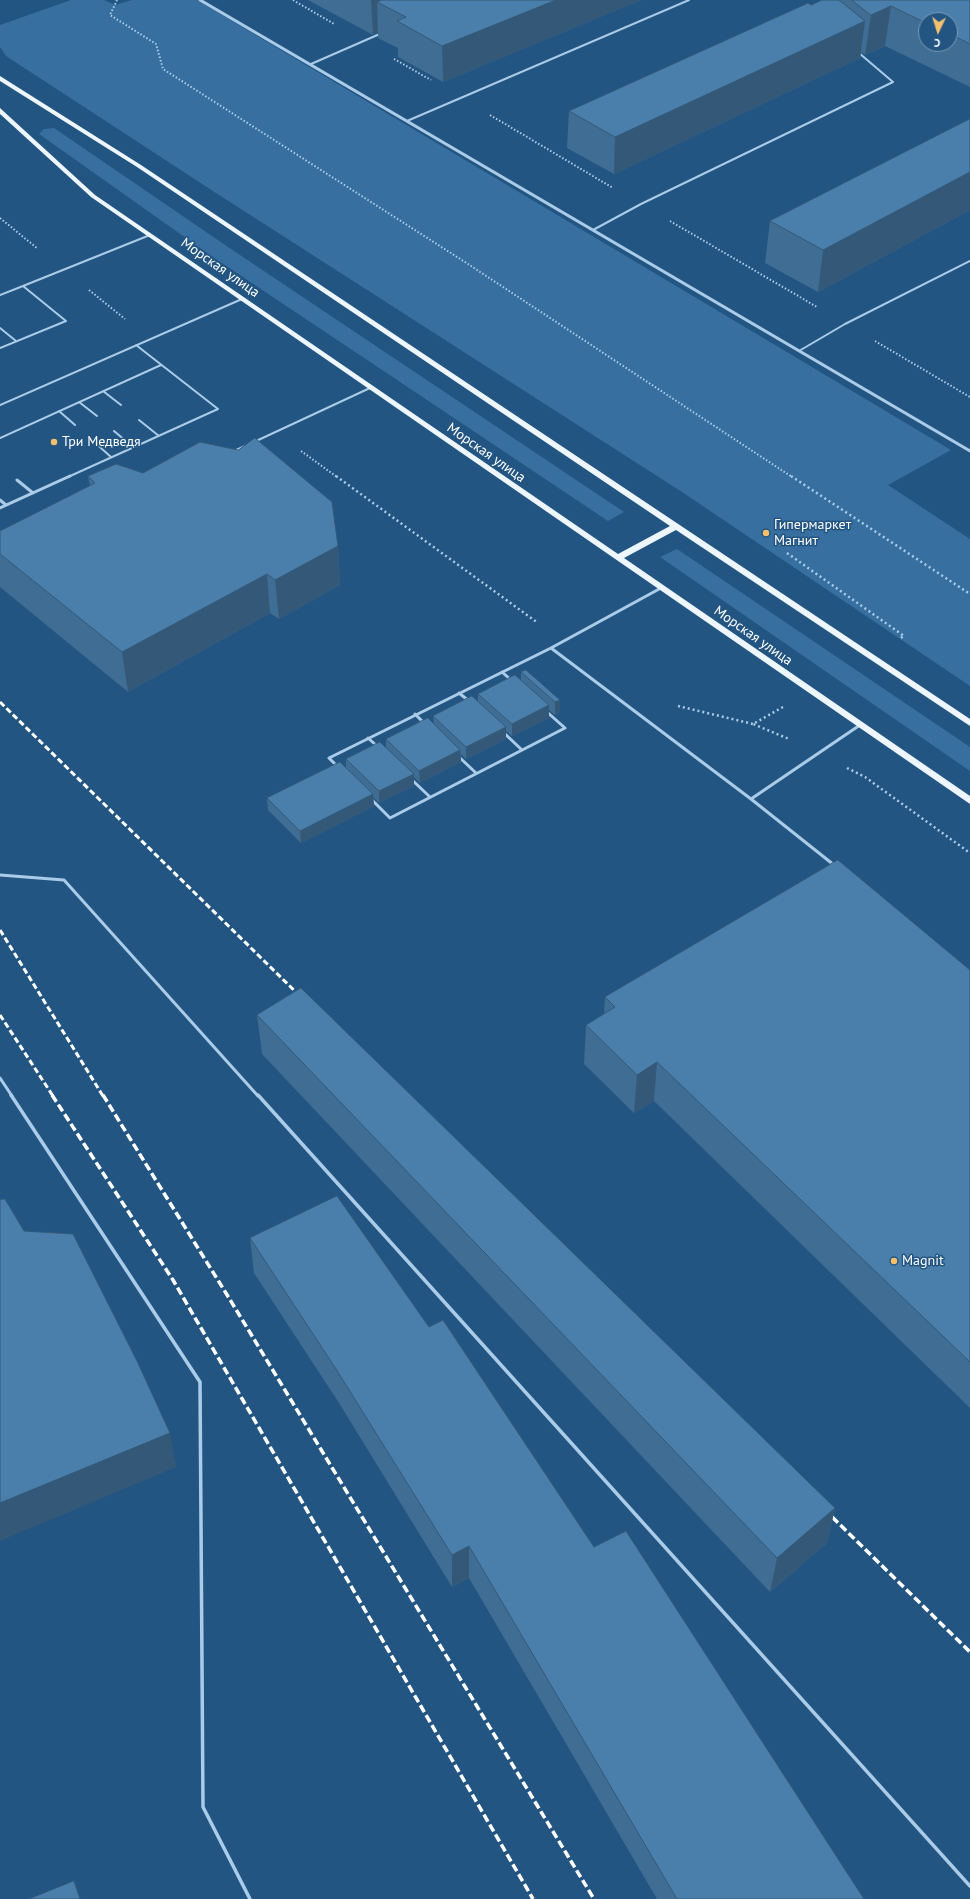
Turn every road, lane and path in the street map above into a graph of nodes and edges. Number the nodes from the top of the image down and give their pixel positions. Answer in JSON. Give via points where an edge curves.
{"nodes":[{"id":1,"x":117,"y":0,"type":"edge"},
{"id":2,"x":200,"y":0,"type":"edge"},
{"id":3,"x":689,"y":0,"type":"edge"},
{"id":4,"x":384,"y":32,"type":"dead end"},
{"id":5,"x":856,"y":51,"type":"edge"},
{"id":6,"x":310,"y":64,"type":"junction"},
{"id":7,"x":0,"y":78,"type":"edge"},
{"id":8,"x":0,"y":110,"type":"edge"},
{"id":9,"x":407,"y":121,"type":"junction"},
{"id":10,"x":0,"y":218,"type":"edge"},
{"id":11,"x":593,"y":230,"type":"junction"},
{"id":12,"x":150,"y":235,"type":"junction"},
{"id":13,"x":970,"y":262,"type":"edge"},
{"id":14,"x":63,"y":270,"type":"junction"},
{"id":15,"x":23,"y":286,"type":"junction"},
{"id":16,"x":0,"y":295,"type":"edge"},
{"id":17,"x":242,"y":299,"type":"junction"},
{"id":18,"x":0,"y":328,"type":"edge"},
{"id":19,"x":150,"y":339,"type":"junction"},
{"id":20,"x":16,"y":341,"type":"junction"},
{"id":21,"x":136,"y":345,"type":"junction"},
{"id":22,"x":0,"y":348,"type":"edge"},
{"id":23,"x":799,"y":351,"type":"junction"},
{"id":24,"x":162,"y":365,"type":"junction"},
{"id":25,"x":370,"y":388,"type":"junction"},
{"id":26,"x":103,"y":391,"type":"junction"},
{"id":27,"x":80,"y":402,"type":"junction"},
{"id":28,"x":0,"y":405,"type":"edge"},
{"id":29,"x":121,"y":405,"type":"dead end"},
{"id":30,"x":59,"y":411,"type":"junction"},
{"id":31,"x":97,"y":416,"type":"dead end"},
{"id":32,"x":139,"y":420,"type":"dead end"},
{"id":33,"x":75,"y":425,"type":"dead end"},
{"id":34,"x":114,"y":431,"type":"dead end"},
{"id":35,"x":276,"y":432,"type":"junction"},
{"id":36,"x":159,"y":436,"type":"junction"},
{"id":37,"x":0,"y":438,"type":"edge"},
{"id":38,"x":92,"y":440,"type":"dead end"},
{"id":39,"x":133,"y":447,"type":"junction"},
{"id":40,"x":970,"y":451,"type":"edge"},
{"id":41,"x":232,"y":452,"type":"edge"},
{"id":42,"x":111,"y":457,"type":"junction"},
{"id":43,"x":17,"y":480,"type":"dead end"},
{"id":44,"x":33,"y":492,"type":"junction"},
{"id":45,"x":0,"y":500,"type":"edge"},
{"id":46,"x":6,"y":505,"type":"junction"},
{"id":47,"x":0,"y":508,"type":"edge"},
{"id":48,"x":677,"y":526,"type":"junction"},
{"id":49,"x":617,"y":558,"type":"junction"},
{"id":50,"x":661,"y":588,"type":"junction"},
{"id":51,"x":970,"y":594,"type":"edge"},
{"id":52,"x":564,"y":642,"type":"junction"},
{"id":53,"x":551,"y":648,"type":"junction"},
{"id":54,"x":502,"y":672,"type":"junction"},
{"id":55,"x":513,"y":682,"type":"edge"},
{"id":56,"x":460,"y":693,"type":"junction"},
{"id":57,"x":471,"y":703,"type":"edge"},
{"id":58,"x":677,"y":706,"type":"dead end"},
{"id":59,"x":542,"y":708,"type":"edge"},
{"id":60,"x":416,"y":714,"type":"junction"},
{"id":61,"x":970,"y":723,"type":"edge"},
{"id":62,"x":753,"y":724,"type":"dead end"},
{"id":63,"x":426,"y":725,"type":"edge"},
{"id":64,"x":860,"y":725,"type":"junction"},
{"id":65,"x":500,"y":729,"type":"edge"},
{"id":66,"x":368,"y":738,"type":"junction"},
{"id":67,"x":379,"y":748,"type":"edge"},
{"id":68,"x":522,"y":750,"type":"junction"},
{"id":69,"x":454,"y":752,"type":"edge"},
{"id":70,"x":340,"y":769,"type":"edge"},
{"id":71,"x":476,"y":773,"type":"junction"},
{"id":72,"x":408,"y":776,"type":"edge"},
{"id":73,"x":368,"y":796,"type":"edge"},
{"id":74,"x":430,"y":797,"type":"junction"},
{"id":75,"x":751,"y":799,"type":"junction"},
{"id":76,"x":970,"y":801,"type":"edge"},
{"id":77,"x":838,"y":868,"type":"edge"},
{"id":78,"x":0,"y":875,"type":"edge"},
{"id":79,"x":0,"y":1078,"type":"edge"},
{"id":80,"x":970,"y":1886,"type":"edge"},
{"id":81,"x":250,"y":1899,"type":"edge"}],
"edges":[{"from":1,"to":51,"type":"path","via":[[110,15],[156,44],[163,69],[468,264]]},
{"from":2,"to":6,"type":"street"},
{"from":3,"to":9,"type":"lane"},
{"from":4,"to":6,"type":"lane"},
{"from":5,"to":11,"type":"lane","via":[[892,82],[641,204]]},
{"from":6,"to":9,"type":"street"},
{"from":7,"to":48,"type":"main road","via":[[139,166]]},
{"from":8,"to":12,"type":"main road","name":"Морская улица","via":[[94,196]]},
{"from":9,"to":11,"type":"street"},
{"from":10,"to":14,"type":"path"},
{"from":11,"to":23,"type":"street"},
{"from":12,"to":14,"type":"lane"},
{"from":12,"to":17,"type":"main road","name":"Морская улица"},
{"from":13,"to":23,"type":"lane","via":[[845,324]]},
{"from":14,"to":15,"type":"lane"},
{"from":14,"to":19,"type":"path"},
{"from":15,"to":16,"type":"lane"},
{"from":15,"to":20,"type":"lane","via":[[66,321]]},
{"from":17,"to":19,"type":"lane"},
{"from":17,"to":25,"type":"main road","name":"Морская улица"},
{"from":18,"to":20,"type":"lane"},
{"from":19,"to":21,"type":"lane"},
{"from":20,"to":22,"type":"lane"},
{"from":21,"to":24,"type":"lane"},
{"from":21,"to":28,"type":"lane"},
{"from":23,"to":40,"type":"street"},
{"from":24,"to":26,"type":"lane"},
{"from":24,"to":36,"type":"lane","via":[[218,409]]},
{"from":25,"to":35,"type":"lane"},
{"from":25,"to":49,"type":"main road","name":"Морская улица"},
{"from":26,"to":27,"type":"lane"},
{"from":26,"to":29,"type":"lane"},
{"from":27,"to":30,"type":"lane"},
{"from":27,"to":31,"type":"lane"},
{"from":30,"to":33,"type":"lane"},
{"from":30,"to":37,"type":"lane"},
{"from":32,"to":36,"type":"lane"},
{"from":34,"to":39,"type":"lane"},
{"from":35,"to":41,"type":"lane"},
{"from":35,"to":52,"type":"path"},
{"from":36,"to":39,"type":"lane"},
{"from":38,"to":42,"type":"lane"},
{"from":39,"to":42,"type":"lane"},
{"from":42,"to":44,"type":"lane"},
{"from":43,"to":44,"type":"lane"},
{"from":44,"to":46,"type":"lane"},
{"from":45,"to":46,"type":"lane"},
{"from":46,"to":47,"type":"lane"},
{"from":48,"to":49,"type":"main road"},
{"from":48,"to":61,"type":"main road"},
{"from":49,"to":50,"type":"main road","name":"Морская улица"},
{"from":50,"to":52,"type":"lane"},
{"from":50,"to":64,"type":"main road","name":"Морская улица"},
{"from":52,"to":53,"type":"lane"},
{"from":53,"to":54,"type":"lane"},
{"from":53,"to":75,"type":"lane"},
{"from":54,"to":55,"type":"lane"},
{"from":54,"to":56,"type":"lane"},
{"from":56,"to":57,"type":"lane"},
{"from":56,"to":60,"type":"lane"},
{"from":58,"to":62,"type":"path"},
{"from":59,"to":68,"type":"lane","via":[[565,728]]},
{"from":60,"to":63,"type":"lane"},
{"from":60,"to":66,"type":"lane"},
{"from":64,"to":75,"type":"lane"},
{"from":64,"to":76,"type":"main road","name":"Морская улица"},
{"from":65,"to":68,"type":"lane"},
{"from":66,"to":67,"type":"lane"},
{"from":66,"to":70,"type":"lane","via":[[329,758]]},
{"from":68,"to":71,"type":"lane"},
{"from":69,"to":71,"type":"lane"},
{"from":71,"to":74,"type":"lane"},
{"from":72,"to":74,"type":"lane"},
{"from":73,"to":74,"type":"lane","via":[[390,818]]},
{"from":75,"to":77,"type":"lane"},
{"from":78,"to":80,"type":"lane","via":[[64,880]]},
{"from":79,"to":81,"type":"lane","via":[[200,1382],[203,1807]]}]}
